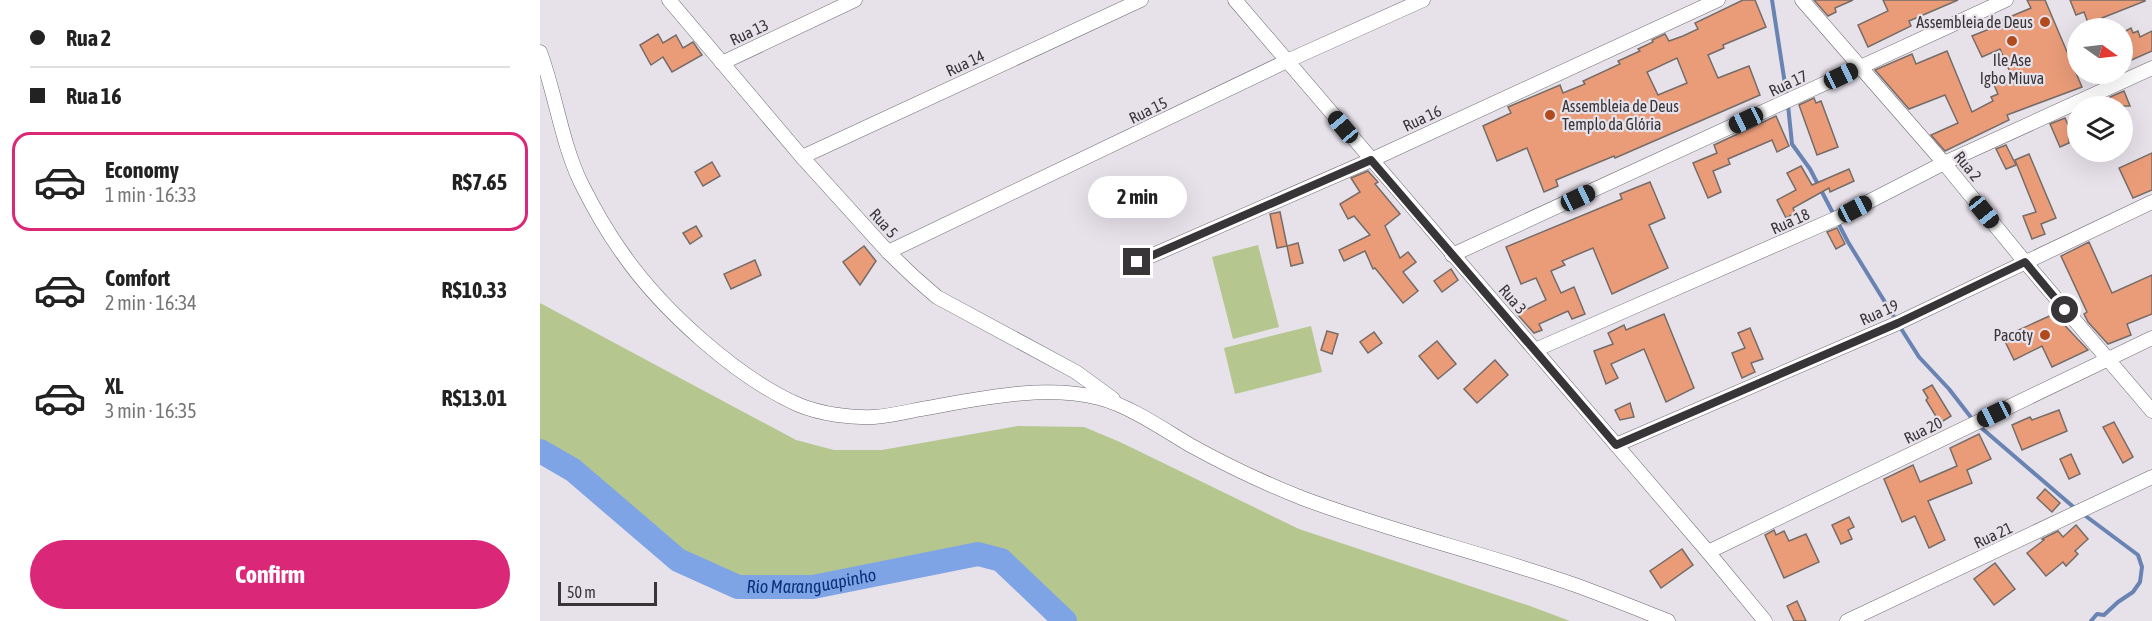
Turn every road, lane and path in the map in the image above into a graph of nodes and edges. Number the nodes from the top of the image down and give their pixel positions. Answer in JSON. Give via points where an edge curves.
{"nodes":[{"id":1,"x":669,"y":0,"type":"edge"},
{"id":2,"x":855,"y":0,"type":"edge"},
{"id":3,"x":1141,"y":0,"type":"edge"},
{"id":4,"x":1235,"y":0,"type":"edge"},
{"id":5,"x":1423,"y":0,"type":"edge"},
{"id":6,"x":1718,"y":0,"type":"edge"},
{"id":7,"x":1802,"y":0,"type":"edge"},
{"id":8,"x":2006,"y":0,"type":"edge"},
{"id":9,"x":540,"y":52,"type":"edge"},
{"id":10,"x":1287,"y":62,"type":"junction"},
{"id":11,"x":722,"y":63,"type":"junction"},
{"id":12,"x":1859,"y":67,"type":"junction"},
{"id":13,"x":2152,"y":68,"type":"edge"},
{"id":14,"x":802,"y":156,"type":"junction"},
{"id":15,"x":1371,"y":160,"type":"junction"},
{"id":16,"x":1944,"y":163,"type":"junction"},
{"id":17,"x":2152,"y":201,"type":"edge"},
{"id":18,"x":888,"y":252,"type":"junction"},
{"id":19,"x":1452,"y":255,"type":"junction"},
{"id":20,"x":1137,"y":262,"type":"dead end"},
{"id":21,"x":2025,"y":262,"type":"junction"},
{"id":22,"x":2152,"y":338,"type":"edge"},
{"id":23,"x":1535,"y":350,"type":"junction"},
{"id":24,"x":2106,"y":359,"type":"junction"},
{"id":25,"x":1124,"y":408,"type":"junction"},
{"id":26,"x":2152,"y":411,"type":"edge"},
{"id":27,"x":1616,"y":445,"type":"junction"},
{"id":28,"x":2152,"y":477,"type":"edge"},
{"id":29,"x":1708,"y":552,"type":"junction"},
{"id":30,"x":1668,"y":621,"type":"edge"},
{"id":31,"x":1765,"y":621,"type":"edge"},
{"id":32,"x":1847,"y":621,"type":"edge"}],
"edges":[{"from":1,"to":11,"type":"street","name":"Rua 5"},
{"from":2,"to":11,"type":"street","name":"Rua 13"},
{"from":3,"to":14,"type":"street","name":"Rua 14"},
{"from":4,"to":10,"type":"street","name":"Rua 3"},
{"from":5,"to":10,"type":"street","name":"Rua 15"},
{"from":6,"to":15,"type":"street","name":"Rua 16"},
{"from":7,"to":12,"type":"street","name":"Rua 2"},
{"from":8,"to":12,"type":"street","name":"Rua 17"},
{"from":9,"to":25,"type":"street","via":[[581,182],[623,255],[693,331],[770,389],[810,409],[859,417],[1043,392],[1082,394]]},
{"from":10,"to":15,"type":"street","name":"Rua 3"},
{"from":10,"to":18,"type":"street","name":"Rua 15"},
{"from":11,"to":14,"type":"street","name":"Rua 5"},
{"from":12,"to":16,"type":"street","name":"Rua 2"},
{"from":12,"to":19,"type":"street","name":"Rua 17"},
{"from":13,"to":16,"type":"street","name":"Rua 18"},
{"from":14,"to":18,"type":"street","name":"Rua 5"},
{"from":15,"to":19,"type":"street","name":"Rua 3"},
{"from":15,"to":20,"type":"street","name":"Rua 16"},
{"from":16,"to":21,"type":"street","name":"Rua 2"},
{"from":16,"to":23,"type":"street","name":"Rua 18","via":[[1837,218]]},
{"from":17,"to":21,"type":"street","name":"Rua 19"},
{"from":18,"to":25,"type":"street","name":"Rua 5","via":[[937,297],[1076,372]]},
{"from":19,"to":23,"type":"street","name":"Rua 3"},
{"from":21,"to":24,"type":"street","name":"Rua 2"},
{"from":21,"to":27,"type":"street","name":"Rua 19","via":[[1898,323]]},
{"from":22,"to":24,"type":"street","name":"Rua 20"},
{"from":23,"to":27,"type":"street","name":"Rua 3"},
{"from":24,"to":26,"type":"street","name":"Rua 2"},
{"from":24,"to":29,"type":"street","name":"Rua 20"},
{"from":25,"to":30,"type":"street","via":[[1232,467],[1302,498],[1576,585]]},
{"from":27,"to":29,"type":"street","name":"Rua 3"},
{"from":28,"to":32,"type":"street","name":"Rua 21"},
{"from":29,"to":31,"type":"street","name":"Rua 3"}]}
